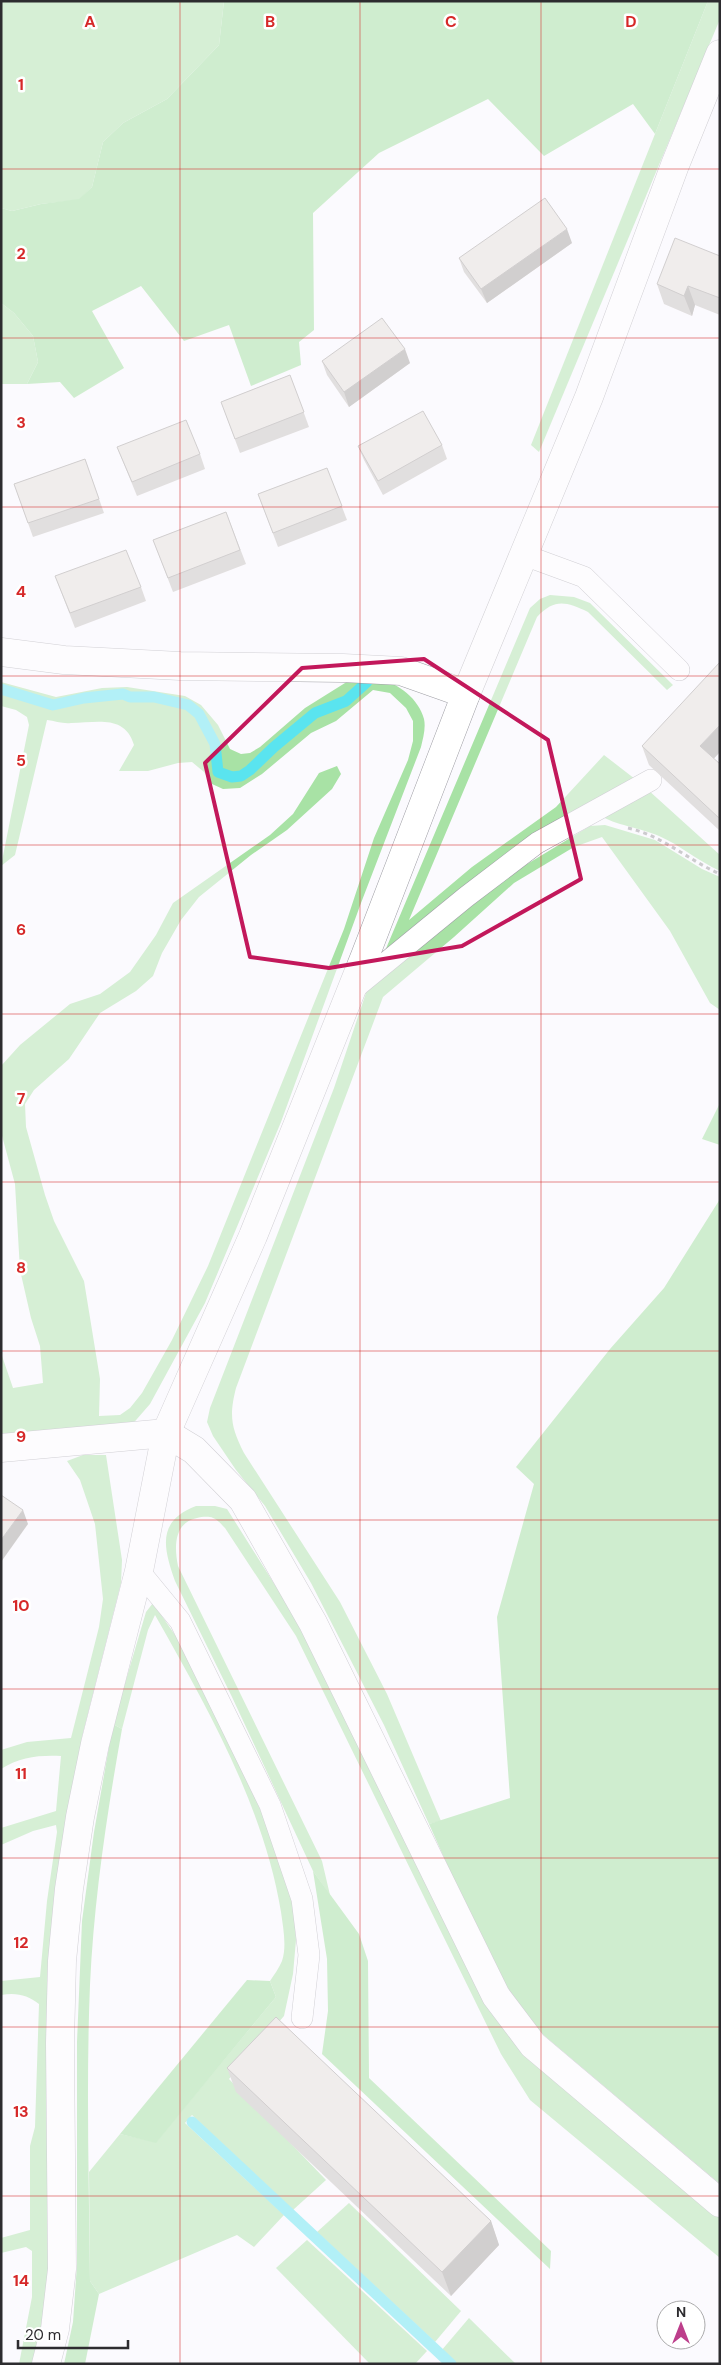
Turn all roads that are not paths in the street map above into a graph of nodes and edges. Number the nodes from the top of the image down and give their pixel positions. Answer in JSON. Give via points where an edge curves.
{"nodes":[{"id":1,"x":720,"y":54,"type":"edge"},
{"id":2,"x":524,"y":555,"type":"junction"},
{"id":3,"x":1,"y":652,"type":"edge"},
{"id":4,"x":679,"y":670,"type":"dead end"},
{"id":5,"x":466,"y":694,"type":"junction"},
{"id":6,"x":651,"y":780,"type":"edge"},
{"id":7,"x":350,"y":992,"type":"junction"},
{"id":8,"x":166,"y":1433,"type":"junction"},
{"id":9,"x":1,"y":1448,"type":"edge"},
{"id":10,"x":139,"y":1571,"type":"junction"},
{"id":11,"x":302,"y":2018,"type":"dead end"},
{"id":12,"x":720,"y":2203,"type":"edge"},
{"id":13,"x":46,"y":2364,"type":"edge"}],
"edges":[{"from":1,"to":2,"type":"street","via":[[589,397]]},
{"from":2,"to":4,"type":"lane","via":[[584,577]]},
{"from":2,"to":5,"type":"street"},
{"from":3,"to":5,"type":"street","via":[[64,660],[180,666],[401,671]]},
{"from":5,"to":7,"type":"street"},
{"from":6,"to":7,"type":"lane","via":[[537,843]]},
{"from":7,"to":8,"type":"street","via":[[253,1236]]},
{"from":8,"to":9,"type":"street"},
{"from":8,"to":10,"type":"street"},
{"from":8,"to":12,"type":"street","via":[[194,1450],[243,1500],[313,1624],[496,1996],[533,2045]]},
{"from":10,"to":11,"type":"lane","via":[[180,1621],[270,1805],[302,1898],[309,1955]]},
{"from":10,"to":13,"type":"street","via":[[95,1744],[69,1889],[62,1961],[60,2043],[62,2269],[55,2329]]}]}
